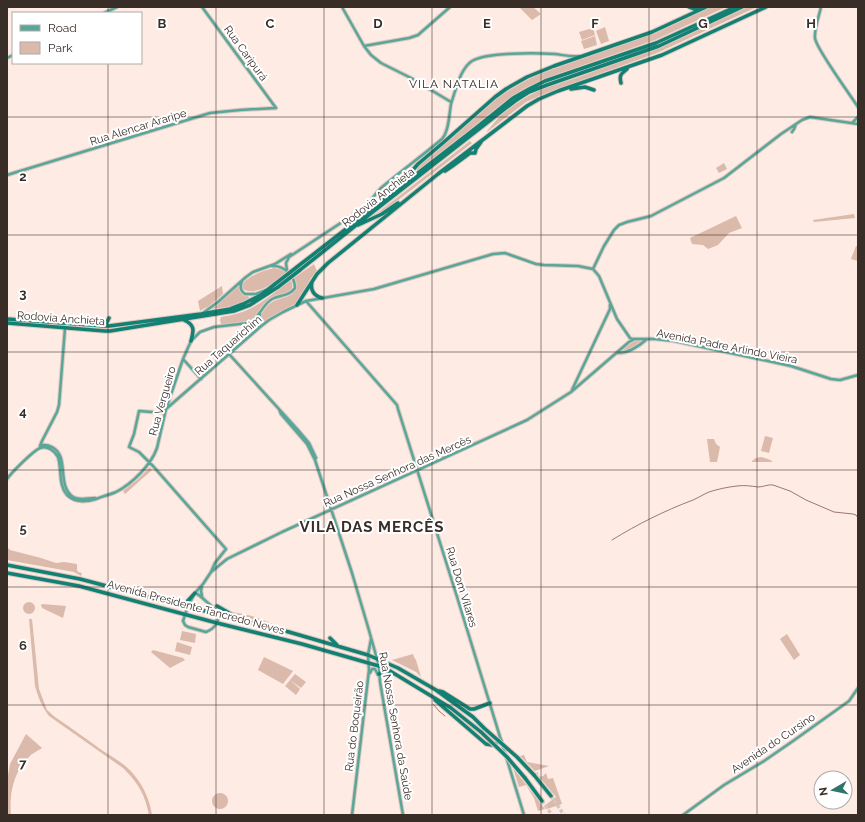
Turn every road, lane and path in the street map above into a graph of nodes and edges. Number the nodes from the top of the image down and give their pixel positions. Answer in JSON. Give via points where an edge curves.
{"nodes":[{"id":1,"x":117,"y":7,"type":"edge"},
{"id":2,"x":202,"y":7,"type":"edge"},
{"id":3,"x":342,"y":7,"type":"edge"},
{"id":4,"x":450,"y":7,"type":"edge"},
{"id":5,"x":689,"y":7,"type":"edge"},
{"id":6,"x":705,"y":7,"type":"edge"},
{"id":7,"x":735,"y":7,"type":"edge"},
{"id":8,"x":742,"y":7,"type":"edge"},
{"id":9,"x":766,"y":7,"type":"edge"},
{"id":10,"x":821,"y":7,"type":"edge"},
{"id":11,"x":106,"y":12,"type":"edge"},
{"id":12,"x":685,"y":17,"type":"junction"},
{"id":13,"x":364,"y":46,"type":"junction"},
{"id":14,"x":591,"y":53,"type":"junction"},
{"id":15,"x":560,"y":55,"type":"junction"},
{"id":16,"x":554,"y":66,"type":"junction"},
{"id":17,"x":629,"y":67,"type":"junction"},
{"id":18,"x":621,"y":83,"type":"dead end"},
{"id":19,"x":594,"y":90,"type":"dead end"},
{"id":20,"x":558,"y":91,"type":"junction"},
{"id":21,"x":452,"y":103,"type":"junction"},
{"id":22,"x":857,"y":103,"type":"edge"},
{"id":23,"x":858,"y":107,"type":"edge"},
{"id":24,"x":276,"y":108,"type":"joint"},
{"id":25,"x":858,"y":117,"type":"edge"},
{"id":26,"x":852,"y":122,"type":"junction"},
{"id":27,"x":796,"y":124,"type":"junction"},
{"id":28,"x":858,"y":124,"type":"edge"},
{"id":29,"x":792,"y":132,"type":"dead end"},
{"id":30,"x":482,"y":139,"type":"junction"},
{"id":31,"x":438,"y":174,"type":"junction"},
{"id":32,"x":7,"y":175,"type":"edge"},
{"id":33,"x":396,"y":190,"type":"junction"},
{"id":34,"x":412,"y":195,"type":"junction"},
{"id":35,"x":354,"y":227,"type":"junction"},
{"id":36,"x":300,"y":249,"type":"junction"},
{"id":37,"x":270,"y":266,"type":"junction"},
{"id":38,"x":298,"y":268,"type":"junction"},
{"id":39,"x":593,"y":269,"type":"junction"},
{"id":40,"x":287,"y":271,"type":"junction"},
{"id":41,"x":242,"y":280,"type":"junction"},
{"id":42,"x":312,"y":281,"type":"junction"},
{"id":43,"x":276,"y":285,"type":"junction"},
{"id":44,"x":270,"y":288,"type":"junction"},
{"id":45,"x":322,"y":298,"type":"junction"},
{"id":46,"x":306,"y":301,"type":"junction"},
{"id":47,"x":610,"y":303,"type":"junction"},
{"id":48,"x":297,"y":305,"type":"junction"},
{"id":49,"x":610,"y":309,"type":"junction"},
{"id":50,"x":261,"y":312,"type":"junction"},
{"id":51,"x":613,"y":312,"type":"junction"},
{"id":52,"x":201,"y":314,"type":"junction"},
{"id":53,"x":109,"y":318,"type":"dead end"},
{"id":54,"x":7,"y":319,"type":"edge"},
{"id":55,"x":182,"y":320,"type":"junction"},
{"id":56,"x":7,"y":323,"type":"edge"},
{"id":57,"x":248,"y":323,"type":"junction"},
{"id":58,"x":104,"y":326,"type":"junction"},
{"id":59,"x":260,"y":327,"type":"junction"},
{"id":60,"x":65,"y":328,"type":"junction"},
{"id":61,"x":630,"y":338,"type":"junction"},
{"id":62,"x":635,"y":339,"type":"junction"},
{"id":63,"x":647,"y":339,"type":"junction"},
{"id":64,"x":191,"y":341,"type":"junction"},
{"id":65,"x":629,"y":342,"type":"junction"},
{"id":66,"x":616,"y":353,"type":"junction"},
{"id":67,"x":229,"y":354,"type":"junction"},
{"id":68,"x":183,"y":359,"type":"junction"},
{"id":69,"x":858,"y":375,"type":"edge"},
{"id":70,"x":201,"y":379,"type":"junction"},
{"id":71,"x":577,"y":380,"type":"junction"},
{"id":72,"x":580,"y":384,"type":"junction"},
{"id":73,"x":571,"y":392,"type":"junction"},
{"id":74,"x":166,"y":409,"type":"junction"},
{"id":75,"x":165,"y":413,"type":"junction"},
{"id":76,"x":40,"y":446,"type":"junction"},
{"id":77,"x":31,"y":455,"type":"junction"},
{"id":78,"x":150,"y":462,"type":"junction"},
{"id":79,"x":418,"y":470,"type":"junction"},
{"id":80,"x":7,"y":479,"type":"edge"},
{"id":81,"x":97,"y":498,"type":"junction"},
{"id":82,"x":331,"y":510,"type":"junction"},
{"id":83,"x":7,"y":565,"type":"edge"},
{"id":84,"x":211,"y":572,"type":"junction"},
{"id":85,"x":7,"y":573,"type":"edge"},
{"id":86,"x":203,"y":584,"type":"junction"},
{"id":87,"x":195,"y":593,"type":"junction"},
{"id":88,"x":202,"y":596,"type":"junction"},
{"id":89,"x":186,"y":606,"type":"junction"},
{"id":90,"x":217,"y":606,"type":"dead end"},
{"id":91,"x":185,"y":614,"type":"junction"},
{"id":92,"x":219,"y":615,"type":"junction"},
{"id":93,"x":241,"y":620,"type":"junction"},
{"id":94,"x":218,"y":623,"type":"junction"},
{"id":95,"x":330,"y":638,"type":"dead end"},
{"id":96,"x":371,"y":639,"type":"junction"},
{"id":97,"x":338,"y":646,"type":"junction"},
{"id":98,"x":368,"y":655,"type":"junction"},
{"id":99,"x":378,"y":659,"type":"junction"},
{"id":100,"x":368,"y":662,"type":"junction"},
{"id":101,"x":379,"y":666,"type":"junction"},
{"id":102,"x":390,"y":670,"type":"junction"},
{"id":103,"x":379,"y":674,"type":"junction"},
{"id":104,"x":368,"y":675,"type":"junction"},
{"id":105,"x":380,"y":682,"type":"junction"},
{"id":106,"x":858,"y":688,"type":"edge"},
{"id":107,"x":436,"y":690,"type":"junction"},
{"id":108,"x":428,"y":694,"type":"junction"},
{"id":109,"x":490,"y":703,"type":"junction"},
{"id":110,"x":501,"y":741,"type":"junction"},
{"id":111,"x":551,"y":796,"type":"tunnel mouth"},
{"id":112,"x":542,"y":800,"type":"tunnel mouth"},
{"id":113,"x":352,"y":815,"type":"edge"},
{"id":114,"x":403,"y":815,"type":"edge"},
{"id":115,"x":524,"y":815,"type":"edge"},
{"id":116,"x":685,"y":815,"type":"edge"}],
"edges":[{"from":1,"to":11,"type":"main road"},
{"from":2,"to":24,"type":"main road","name":"Rua Caripurá"},
{"from":3,"to":13,"type":"main road"},
{"from":4,"to":13,"type":"main road","via":[[418,35]]},
{"from":5,"to":6,"type":"highway","via":[[696,10]]},
{"from":5,"to":12,"type":"highway"},
{"from":6,"to":12,"type":"highway"},
{"from":7,"to":33,"type":"highway","name":"Rodovia Anchieta","via":[[656,43],[545,81],[529,89],[513,98]]},
{"from":8,"to":35,"type":"highway","name":"Rodovia Anchieta","via":[[659,46],[530,92]]},
{"from":9,"to":17,"type":"highway","via":[[662,55]]},
{"from":10,"to":22,"type":"main road","via":[[815,35],[816,43]]},
{"from":12,"to":14,"type":"highway","via":[[652,32]]},
{"from":13,"to":21,"type":"main road","via":[[381,62]]},
{"from":14,"to":15,"type":"main road","via":[[576,57]]},
{"from":14,"to":16,"type":"highway"},
{"from":15,"to":16,"type":"main road","via":[[565,57],[565,60]]},
{"from":15,"to":21,"type":"main road","via":[[491,55],[473,60],[465,66],[461,74]]},
{"from":16,"to":33,"type":"highway","via":[[527,77],[495,97],[418,164]]},
{"from":17,"to":18,"type":"highway","via":[[620,75]]},
{"from":17,"to":20,"type":"highway"},
{"from":19,"to":20,"type":"highway","via":[[580,87]]},
{"from":20,"to":30,"type":"highway","via":[[527,106]]},
{"from":21,"to":36,"type":"main road","via":[[446,133],[442,139],[389,182],[366,206]]},
{"from":22,"to":23,"type":"main road"},
{"from":24,"to":32,"type":"main road","name":"Rua Alencar Araripe","via":[[210,113]]},
{"from":25,"to":26,"type":"main road"},
{"from":26,"to":27,"type":"main road","via":[[810,117]]},
{"from":26,"to":28,"type":"main road"},
{"from":27,"to":29,"type":"main road"},
{"from":27,"to":39,"type":"main road","via":[[724,178],[650,217],[619,225],[607,241]]},
{"from":30,"to":31,"type":"highway"},
{"from":30,"to":31,"type":"highway","via":[[475,153],[470,153]]},
{"from":31,"to":34,"type":"highway"},
{"from":33,"to":38,"type":"highway","name":"Rodovia Anchieta"},
{"from":34,"to":35,"type":"highway","via":[[382,214]]},
{"from":34,"to":42,"type":"highway","via":[[328,262]]},
{"from":35,"to":38,"type":"highway","name":"Rodovia Anchieta"},
{"from":36,"to":37,"type":"main road"},
{"from":36,"to":40,"type":"main road","via":[[287,260]]},
{"from":37,"to":40,"type":"main road","via":[[280,266]]},
{"from":37,"to":41,"type":"main road"},
{"from":38,"to":43,"type":"highway","name":"Rodovia Anchieta","bridge":true},
{"from":39,"to":45,"type":"main road","via":[[536,264],[500,252],[374,289]]},
{"from":39,"to":47,"type":"main road","via":[[599,276]]},
{"from":40,"to":50,"type":"main road","via":[[294,281],[295,288],[270,300]]},
{"from":41,"to":44,"type":"main road","via":[[241,290],[245,294],[256,294]]},
{"from":41,"to":52,"type":"main road"},
{"from":42,"to":45,"type":"highway","via":[[313,293]]},
{"from":42,"to":48,"type":"highway"},
{"from":43,"to":44,"type":"highway","name":"Rodovia Anchieta"},
{"from":43,"to":55,"type":"highway","name":"Rodovia Anchieta","via":[[260,299],[240,309]]},
{"from":44,"to":52,"type":"highway","name":"Rodovia Anchieta","via":[[236,307]]},
{"from":45,"to":46,"type":"main road"},
{"from":46,"to":48,"type":"main road","name":"Rua Taquarichim"},
{"from":46,"to":79,"type":"main road","name":"Rua Dom Vilares","via":[[396,405]]},
{"from":47,"to":49,"type":"main road"},
{"from":47,"to":51,"type":"main road"},
{"from":48,"to":59,"type":"main road","name":"Rua Taquarichim"},
{"from":49,"to":51,"type":"main road"},
{"from":49,"to":71,"type":"main road"},
{"from":50,"to":57,"type":"main road"},
{"from":50,"to":59,"type":"main road","via":[[258,320]]},
{"from":51,"to":61,"type":"main road"},
{"from":52,"to":58,"type":"highway","name":"Rodovia Anchieta"},
{"from":53,"to":58,"type":"highway"},
{"from":54,"to":58,"type":"highway","name":"Rodovia Anchieta"},
{"from":55,"to":60,"type":"highway","name":"Rodovia Anchieta","via":[[110,331]]},
{"from":55,"to":64,"type":"highway","via":[[193,327]]},
{"from":56,"to":60,"type":"highway","name":"Rodovia Anchieta"},
{"from":57,"to":59,"type":"main road"},
{"from":57,"to":64,"type":"main road","via":[[214,327],[200,332]]},
{"from":59,"to":67,"type":"main road","name":"Rua Taquarichim"},
{"from":60,"to":76,"type":"main road","via":[[58,409]]},
{"from":61,"to":62,"type":"main road","name":"Avenida Padre Arlindo Vieira"},
{"from":61,"to":65,"type":"main road"},
{"from":62,"to":63,"type":"main road","name":"Avenida Padre Arlindo Vieira"},
{"from":62,"to":65,"type":"main road","name":"Rua Nossa Senhora das Mercês"},
{"from":63,"to":66,"type":"main road","via":[[638,347],[624,353]]},
{"from":63,"to":69,"type":"main road","name":"Avenida Padre Arlindo Vieira","via":[[669,340],[791,366],[831,379],[840,380]]},
{"from":64,"to":68,"type":"main road","name":"Rua Vergueiro"},
{"from":65,"to":66,"type":"main road","name":"Rua Nossa Senhora das Mercês"},
{"from":66,"to":72,"type":"main road","name":"Rua Nossa Senhora das Mercês"},
{"from":67,"to":70,"type":"main road","name":"Rua Taquarichim"},
{"from":67,"to":82,"type":"main road","name":"Rua Nossa Senhora da Saúde","via":[[309,443]]},
{"from":68,"to":70,"type":"main road"},
{"from":68,"to":74,"type":"main road","name":"Rua Vergueiro"},
{"from":70,"to":74,"type":"main road","name":"Rua Taquarichim"},
{"from":71,"to":72,"type":"main road"},
{"from":71,"to":73,"type":"main road"},
{"from":72,"to":73,"type":"main road","name":"Rua Nossa Senhora das Mercês"},
{"from":73,"to":79,"type":"main road","name":"Rua Nossa Senhora das Mercês","via":[[522,424]]},
{"from":74,"to":75,"type":"main road","name":"Rua Vergueiro"},
{"from":75,"to":78,"type":"main road","name":"Rua Vergueiro","via":[[157,448]]},
{"from":75,"to":78,"type":"main road","via":[[139,410],[129,447]]},
{"from":76,"to":77,"type":"main road","name":"Rua Vergueiro"},
{"from":76,"to":81,"type":"main road","name":"Rua Vergueiro","via":[[50,446],[58,452],[69,493],[80,499]]},
{"from":77,"to":80,"type":"main road","name":"Rua Vergueiro"},
{"from":77,"to":81,"type":"main road","name":"Rua Vergueiro","via":[[42,447],[52,450],[57,456],[62,485],[67,495],[79,501]]},
{"from":78,"to":81,"type":"main road","name":"Rua Vergueiro","via":[[124,487]]},
{"from":78,"to":84,"type":"main road","via":[[226,549]]},
{"from":79,"to":82,"type":"main road","name":"Rua Nossa Senhora das Mercês"},
{"from":79,"to":109,"type":"main road","name":"Rua Dom Vilares"},
{"from":82,"to":84,"type":"main road","name":"Rua Nossa Senhora das Mercês","via":[[227,559]]},
{"from":82,"to":96,"type":"main road","name":"Rua Nossa Senhora da Saúde"},
{"from":83,"to":89,"type":"highway","name":"Avenida Presidente Tancredo Neves","via":[[80,578]]},
{"from":84,"to":86,"type":"main road","name":"Rua Nossa Senhora das Mercês"},
{"from":85,"to":91,"type":"highway","name":"Avenida Presidente Tancredo Neves","via":[[79,586]]},
{"from":86,"to":87,"type":"main road","name":"Rua Nossa Senhora das Mercês"},
{"from":86,"to":88,"type":"main road"},
{"from":87,"to":88,"type":"main road"},
{"from":87,"to":89,"type":"highway"},
{"from":88,"to":92,"type":"main road"},
{"from":89,"to":91,"type":"main road"},
{"from":89,"to":92,"type":"highway","name":"Avenida Presidente Tancredo Neves"},
{"from":90,"to":93,"type":"highway"},
{"from":91,"to":94,"type":"highway","name":"Avenida Presidente Tancredo Neves"},
{"from":91,"to":94,"type":"main road","via":[[185,625],[206,632]]},
{"from":92,"to":93,"type":"highway","name":"Avenida Presidente Tancredo Neves"},
{"from":92,"to":94,"type":"main road"},
{"from":93,"to":97,"type":"highway","name":"Avenida Presidente Tancredo Neves"},
{"from":94,"to":100,"type":"highway","name":"Avenida Presidente Tancredo Neves"},
{"from":95,"to":97,"type":"highway"},
{"from":96,"to":98,"type":"main road","name":"Rua do Boqueirão"},
{"from":96,"to":99,"type":"main road","name":"Rua Nossa Senhora da Saúde"},
{"from":97,"to":98,"type":"highway","name":"Avenida Presidente Tancredo Neves"},
{"from":98,"to":99,"type":"highway","name":"Avenida Presidente Tancredo Neves"},
{"from":98,"to":100,"type":"main road","name":"Rua do Boqueirão"},
{"from":99,"to":101,"type":"main road","name":"Rua Nossa Senhora da Saúde"},
{"from":99,"to":107,"type":"highway","name":"Avenida Presidente Tancredo Neves"},
{"from":100,"to":101,"type":"highway","name":"Avenida Presidente Tancredo Neves"},
{"from":100,"to":104,"type":"main road","name":"Rua do Boqueirão"},
{"from":101,"to":102,"type":"highway","name":"Avenida Presidente Tancredo Neves"},
{"from":101,"to":103,"type":"main road","name":"Rua Nossa Senhora da Saúde"},
{"from":102,"to":103,"type":"highway"},
{"from":102,"to":108,"type":"highway","name":"Avenida Presidente Tancredo Neves"},
{"from":103,"to":105,"type":"main road","name":"Rua Nossa Senhora da Saúde"},
{"from":104,"to":105,"type":"main road","via":[[375,669]]},
{"from":104,"to":113,"type":"main road","name":"Rua do Boqueirão"},
{"from":105,"to":114,"type":"main road","name":"Rua Nossa Senhora da Saúde"},
{"from":106,"to":116,"type":"main road","name":"Avenida do Cursino","via":[[849,700],[794,741],[724,785]]},
{"from":107,"to":109,"type":"highway","via":[[470,709]]},
{"from":107,"to":111,"type":"highway","bridge":true,"via":[[473,717],[517,757]]},
{"from":108,"to":110,"type":"highway","via":[[486,744],[492,745]]},
{"from":108,"to":112,"type":"highway","bridge":true,"via":[[451,708],[481,732],[507,757]]},
{"from":109,"to":110,"type":"main road","name":"Rua Dom Vilares"},
{"from":110,"to":115,"type":"main road","name":"Rua Dom Vilares"}]}
